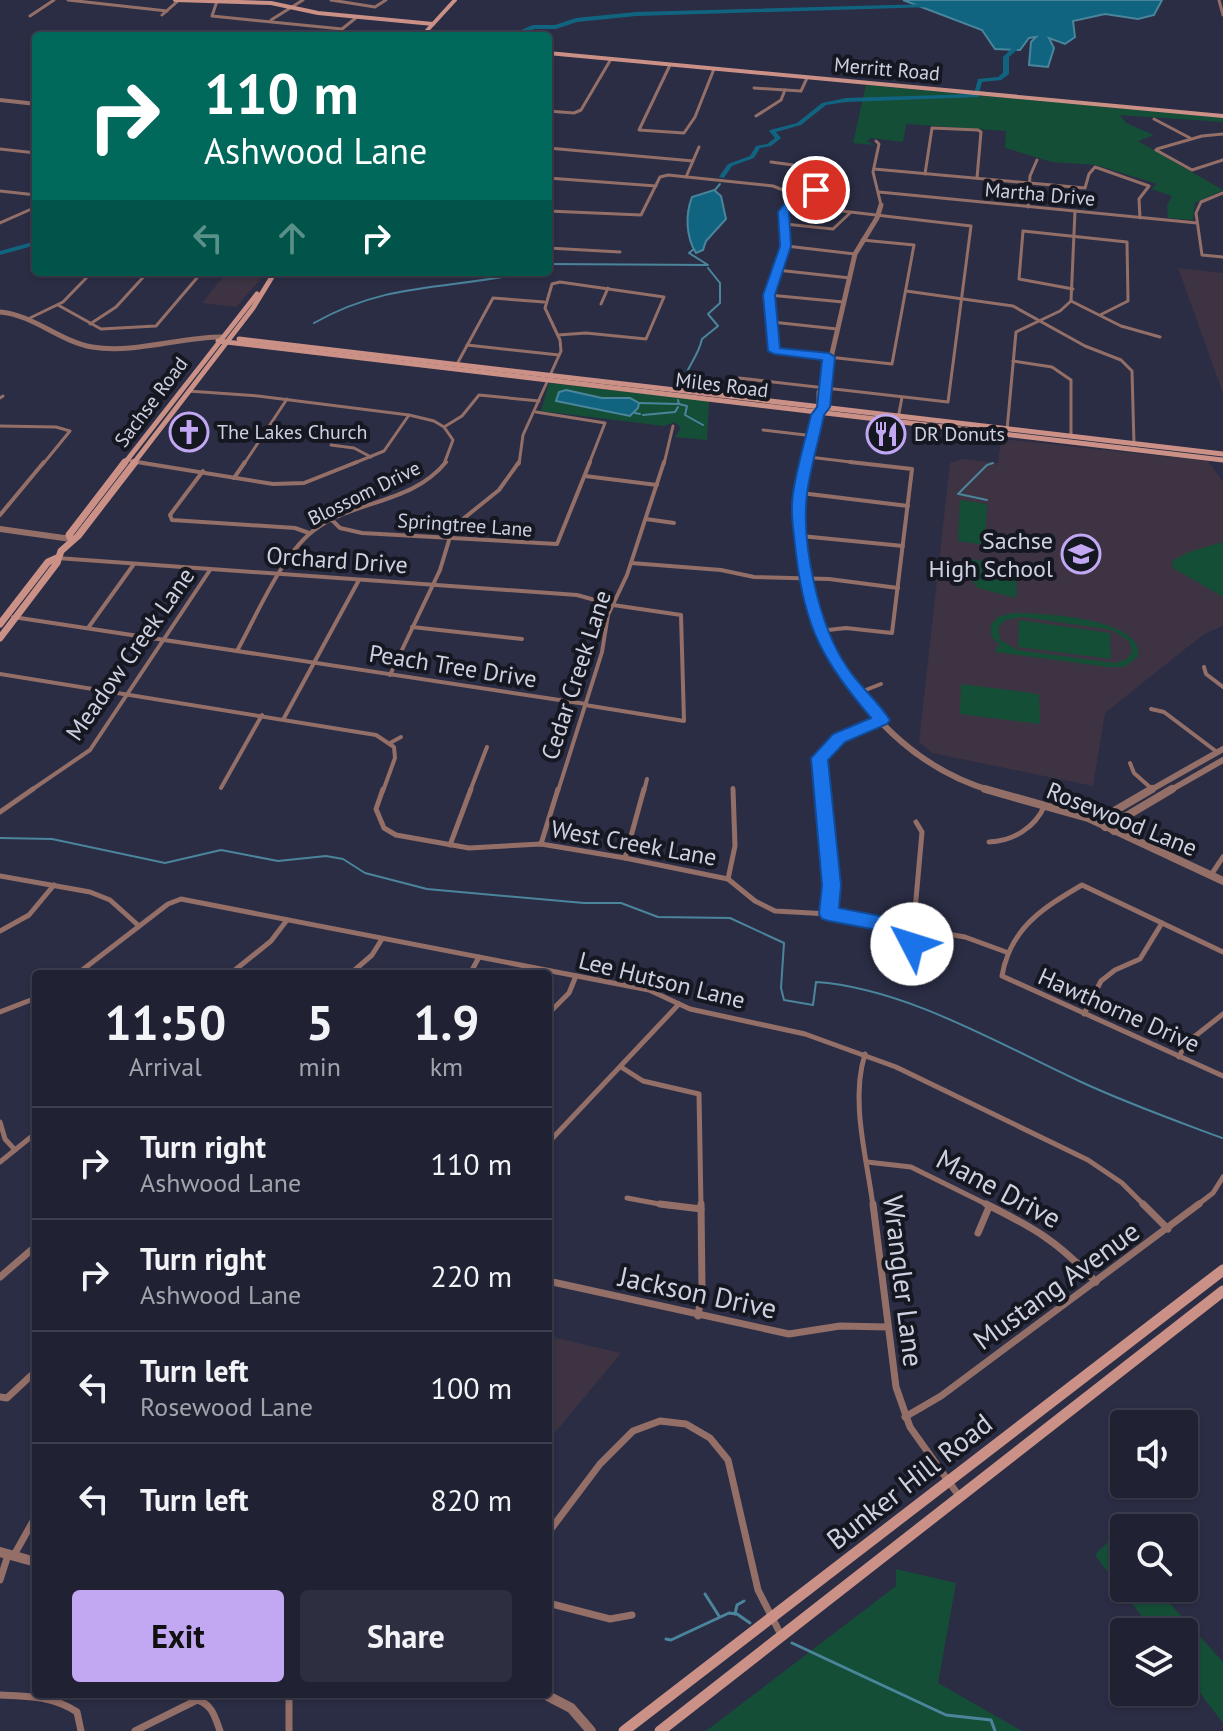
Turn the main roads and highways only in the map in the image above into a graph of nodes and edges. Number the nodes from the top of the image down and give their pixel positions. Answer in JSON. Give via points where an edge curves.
{"nodes":[{"id":1,"x":177,"y":0,"type":"edge"},
{"id":2,"x":267,"y":0,"type":"edge"},
{"id":3,"x":455,"y":0,"type":"edge"},
{"id":4,"x":217,"y":1,"type":"edge"},
{"id":5,"x":296,"y":4,"type":"edge"},
{"id":6,"x":434,"y":23,"type":"junction"},
{"id":7,"x":426,"y":32,"type":"edge"},
{"id":8,"x":552,"y":53,"type":"edge"},
{"id":9,"x":1223,"y":116,"type":"edge"},
{"id":10,"x":272,"y":276,"type":"edge"},
{"id":11,"x":224,"y":339,"type":"junction"},
{"id":12,"x":389,"y":359,"type":"junction"},
{"id":13,"x":548,"y":378,"type":"junction"},
{"id":14,"x":898,"y":419,"type":"junction"},
{"id":15,"x":1007,"y":436,"type":"junction"},
{"id":16,"x":1134,"y":446,"type":"junction"},
{"id":17,"x":1223,"y":457,"type":"edge"},
{"id":18,"x":57,"y":558,"type":"junction"},
{"id":19,"x":0,"y":624,"type":"edge"},
{"id":20,"x":0,"y":638,"type":"edge"},
{"id":21,"x":1223,"y":1270,"type":"edge"},
{"id":22,"x":1223,"y":1291,"type":"edge"},
{"id":23,"x":624,"y":1731,"type":"edge"},
{"id":24,"x":660,"y":1731,"type":"edge"}],
"edges":[{"from":1,"to":4,"type":"main road"},
{"from":2,"to":5,"type":"main road"},
{"from":3,"to":6,"type":"main road"},
{"from":4,"to":5,"type":"main road"},
{"from":5,"to":6,"type":"main road"},
{"from":6,"to":7,"type":"main road"},
{"from":8,"to":9,"type":"main road","name":"Merritt Road"},
{"from":10,"to":11,"type":"main road","name":"Sachse Road"},
{"from":11,"to":12,"type":"main road","name":"Miles Road"},
{"from":11,"to":18,"type":"main road","name":"Sachse Road"},
{"from":12,"to":13,"type":"main road","name":"Miles Road"},
{"from":12,"to":13,"type":"main road","name":"Miles Road"},
{"from":13,"to":14,"type":"main road","name":"Miles Road"},
{"from":14,"to":15,"type":"main road","name":"Miles Road"},
{"from":14,"to":15,"type":"main road","name":"Miles Road"},
{"from":15,"to":16,"type":"main road","name":"Miles Road"},
{"from":15,"to":16,"type":"main road","name":"Miles Road","via":[[1071,436]]},
{"from":16,"to":17,"type":"main road","name":"Miles Road"},
{"from":18,"to":19,"type":"main road","name":"Sachse Road","via":[[48,562]]},
{"from":18,"to":20,"type":"main road","name":"Sachse Road"},
{"from":21,"to":23,"type":"main road","name":"Bunker Hill Road"},
{"from":22,"to":24,"type":"main road","name":"Bunker Hill Road"}]}
